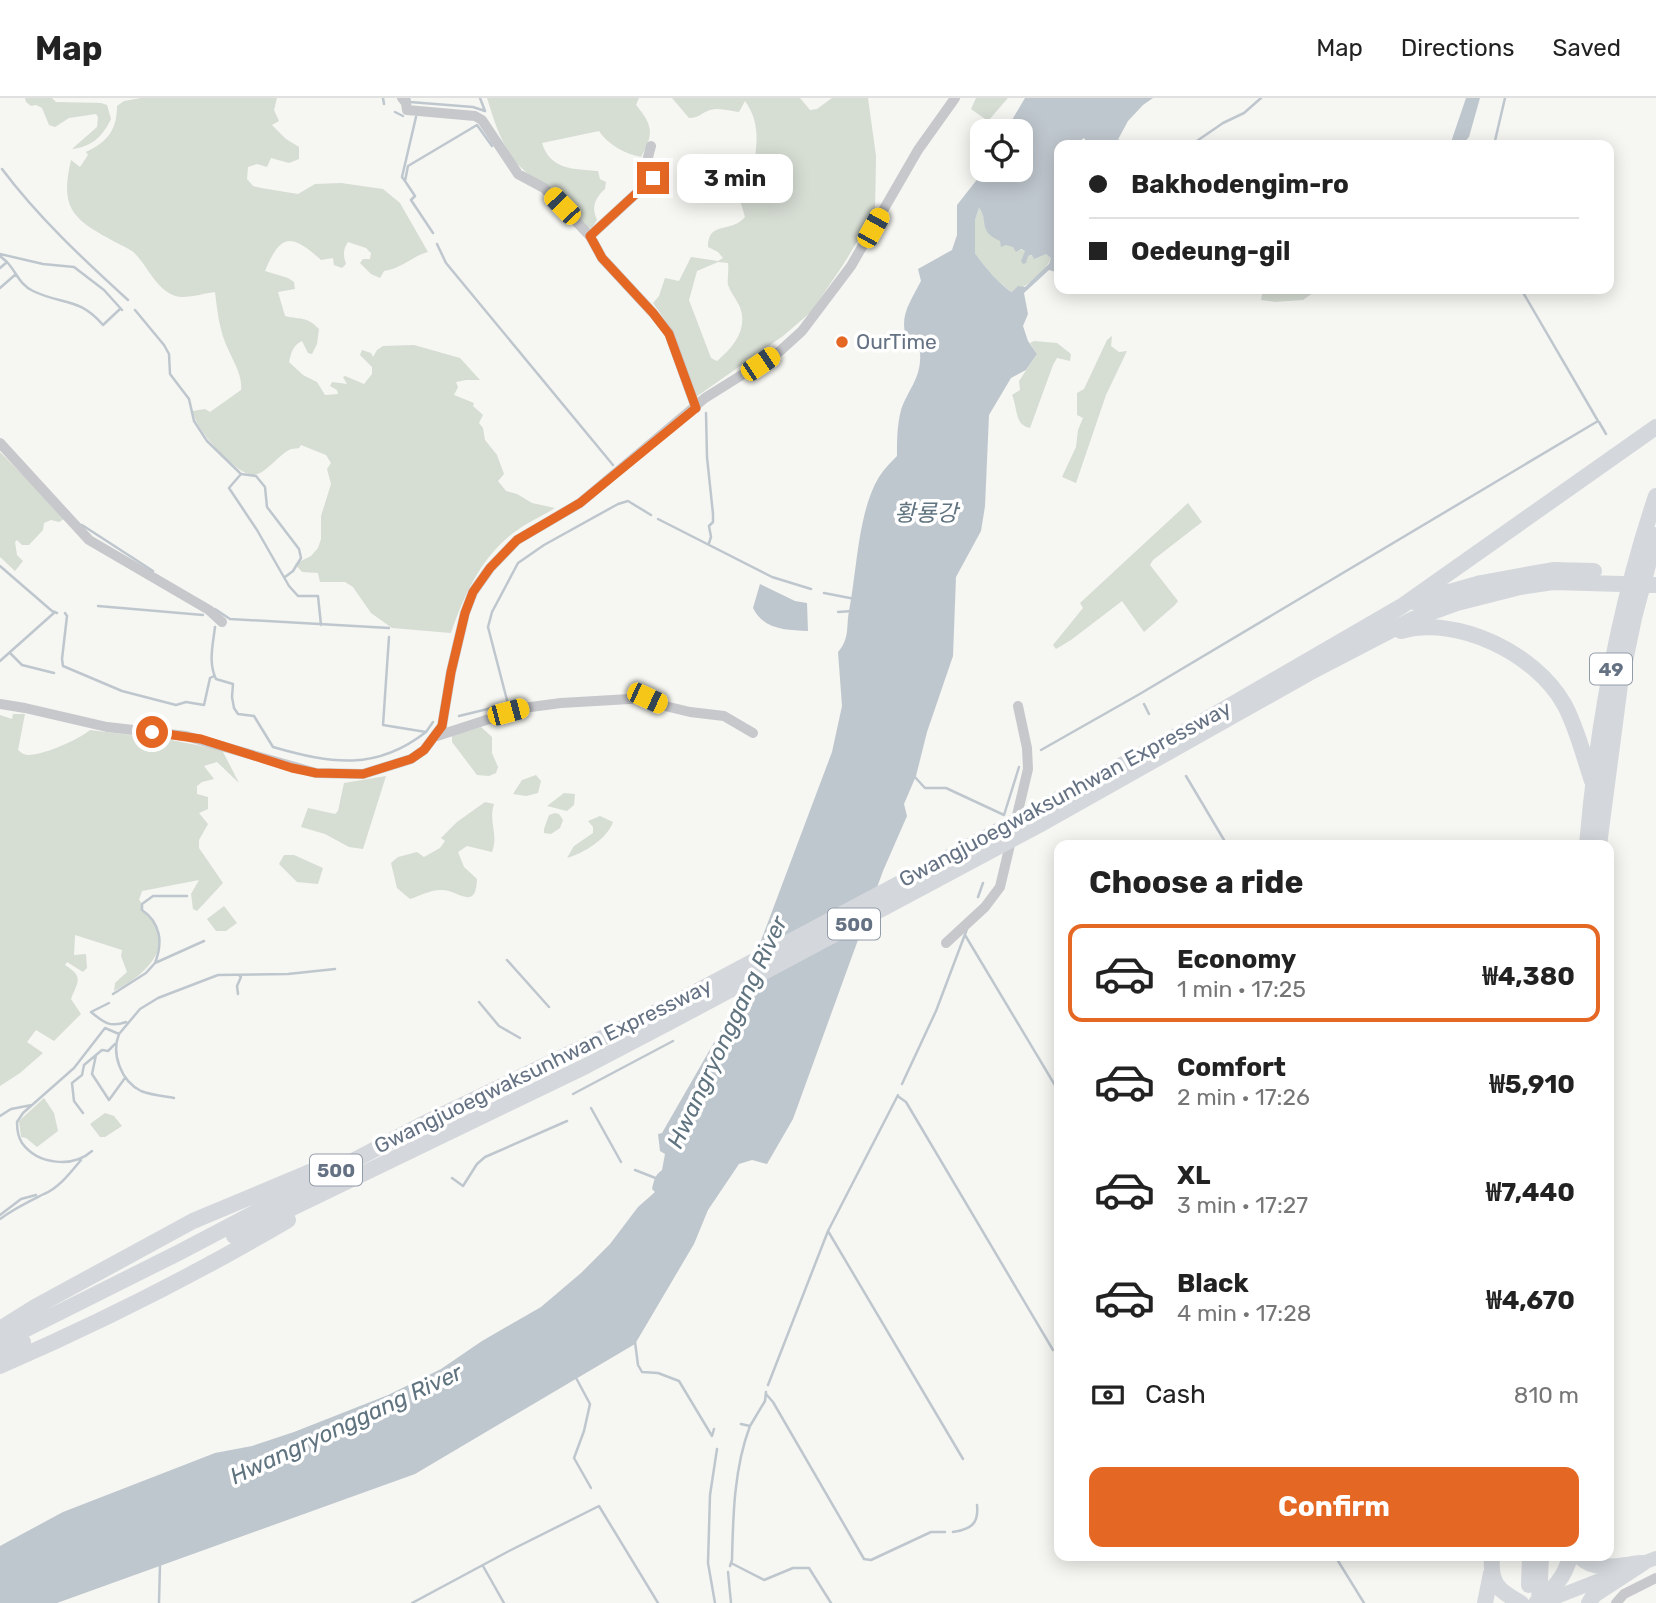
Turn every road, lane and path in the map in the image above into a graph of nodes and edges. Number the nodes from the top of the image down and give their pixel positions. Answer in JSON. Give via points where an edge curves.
{"nodes":[{"id":1,"x":402,"y":98,"type":"edge"},
{"id":2,"x":955,"y":98,"type":"edge"},
{"id":3,"x":651,"y":146,"type":"dead end"},
{"id":4,"x":590,"y":236,"type":"junction"},
{"id":5,"x":696,"y":408,"type":"junction"},
{"id":6,"x":1656,"y":426,"type":"edge"},
{"id":7,"x":0,"y":443,"type":"edge"},
{"id":8,"x":1656,"y":496,"type":"edge"},
{"id":9,"x":1656,"y":535,"type":"edge"},
{"id":10,"x":1656,"y":575,"type":"edge"},
{"id":11,"x":1610,"y":577,"type":"junction"},
{"id":12,"x":1656,"y":585,"type":"edge"},
{"id":13,"x":1402,"y":606,"type":"junction"},
{"id":14,"x":222,"y":622,"type":"dead end"},
{"id":15,"x":1372,"y":640,"type":"junction"},
{"id":16,"x":1307,"y":667,"type":"junction"},
{"id":17,"x":0,"y":704,"type":"edge"},
{"id":18,"x":1018,"y":706,"type":"dead end"},
{"id":19,"x":1197,"y":731,"type":"junction"},
{"id":20,"x":752,"y":733,"type":"dead end"},
{"id":21,"x":436,"y":736,"type":"junction"},
{"id":22,"x":1593,"y":782,"type":"junction"},
{"id":23,"x":1587,"y":840,"type":"edge"},
{"id":24,"x":1600,"y":840,"type":"edge"},
{"id":25,"x":946,"y":943,"type":"dead end"},
{"id":26,"x":421,"y":1125,"type":"junction"},
{"id":27,"x":372,"y":1169,"type":"junction"},
{"id":28,"x":0,"y":1329,"type":"edge"},
{"id":29,"x":0,"y":1342,"type":"edge"},
{"id":30,"x":0,"y":1355,"type":"edge"},
{"id":31,"x":0,"y":1366,"type":"edge"},
{"id":32,"x":1491,"y":1561,"type":"edge"},
{"id":33,"x":1530,"y":1561,"type":"edge"},
{"id":34,"x":1541,"y":1561,"type":"edge"},
{"id":35,"x":1569,"y":1561,"type":"edge"},
{"id":36,"x":1586,"y":1561,"type":"edge"},
{"id":37,"x":1650,"y":1561,"type":"edge"},
{"id":38,"x":1490,"y":1573,"type":"junction"},
{"id":39,"x":1654,"y":1579,"type":"edge"},
{"id":40,"x":1486,"y":1603,"type":"edge"},
{"id":41,"x":1521,"y":1603,"type":"edge"},
{"id":42,"x":1528,"y":1603,"type":"edge"},
{"id":43,"x":1539,"y":1603,"type":"edge"},
{"id":44,"x":1589,"y":1603,"type":"edge"},
{"id":45,"x":1616,"y":1603,"type":"edge"}],
"edges":[{"from":1,"to":4,"type":"street","via":[[407,110],[482,120],[518,174],[544,188]]},
{"from":2,"to":5,"type":"street","via":[[815,316],[780,351]]},
{"from":3,"to":4,"type":"street","via":[[647,161],[653,178]]},
{"from":4,"to":5,"type":"street","via":[[602,258],[669,334]]},
{"from":5,"to":21,"type":"street","via":[[580,503],[517,540],[490,568],[465,613],[442,726]]},
{"from":6,"to":13,"type":"highway"},
{"from":7,"to":14,"type":"street","via":[[89,540]]},
{"from":8,"to":22,"type":"highway","number":"49","via":[[1616,642]]},
{"from":9,"to":24,"type":"highway","number":"49","via":[[1620,685]]},
{"from":10,"to":11,"type":"highway"},
{"from":11,"to":12,"type":"highway"},
{"from":11,"to":13,"type":"highway","via":[[1553,570],[1482,583]]},
{"from":11,"to":15,"type":"highway","via":[[1520,587],[1457,603]]},
{"from":13,"to":16,"type":"highway"},
{"from":15,"to":16,"type":"highway"},
{"from":15,"to":22,"type":"highway","via":[[1414,627],[1453,629],[1500,645],[1529,664],[1565,705]]},
{"from":16,"to":19,"type":"highway","name":"Gwangjuoegwaksunhwan Expressway","number":"500"},
{"from":16,"to":19,"type":"highway","name":"Gwangjuoegwaksunhwan Expressway","number":"500","via":[[1274,693]]},
{"from":17,"to":21,"type":"street","via":[[107,727],[186,736],[292,768],[341,775],[392,767],[424,750]]},
{"from":18,"to":25,"type":"street","via":[[1028,769],[1000,887],[985,908]]},
{"from":19,"to":26,"type":"highway","name":"Gwangjuoegwaksunhwan Expressway","number":"500","via":[[1043,807],[675,1003]]},
{"from":19,"to":27,"type":"highway","name":"Gwangjuoegwaksunhwan Expressway","number":"500","via":[[1039,825],[668,1023]]},
{"from":20,"to":21,"type":"street","via":[[724,716],[690,712],[647,698],[523,708]]},
{"from":22,"to":23,"type":"highway","number":"49"},
{"from":26,"to":28,"type":"highway","via":[[193,1221]]},
{"from":26,"to":29,"type":"highway","name":"Gwangjuoegwaksunhwan Expressway","number":"500"},
{"from":27,"to":30,"type":"highway","name":"Gwangjuoegwaksunhwan Expressway","number":"500","via":[[188,1257]]},
{"from":27,"to":31,"type":"highway","via":[[215,1263],[95,1325]]},
{"from":32,"to":38,"type":"highway"},
{"from":33,"to":42,"type":"highway"},
{"from":34,"to":43,"type":"highway"},
{"from":35,"to":43,"type":"highway","via":[[1556,1587]]},
{"from":36,"to":37,"type":"highway","via":[[1600,1567]]},
{"from":37,"to":39,"type":"street"},
{"from":37,"to":43,"type":"main road"},
{"from":37,"to":44,"type":"highway","via":[[1594,1595]]},
{"from":38,"to":40,"type":"highway"},
{"from":38,"to":41,"type":"highway","via":[[1497,1586]]},
{"from":39,"to":45,"type":"street"}]}
